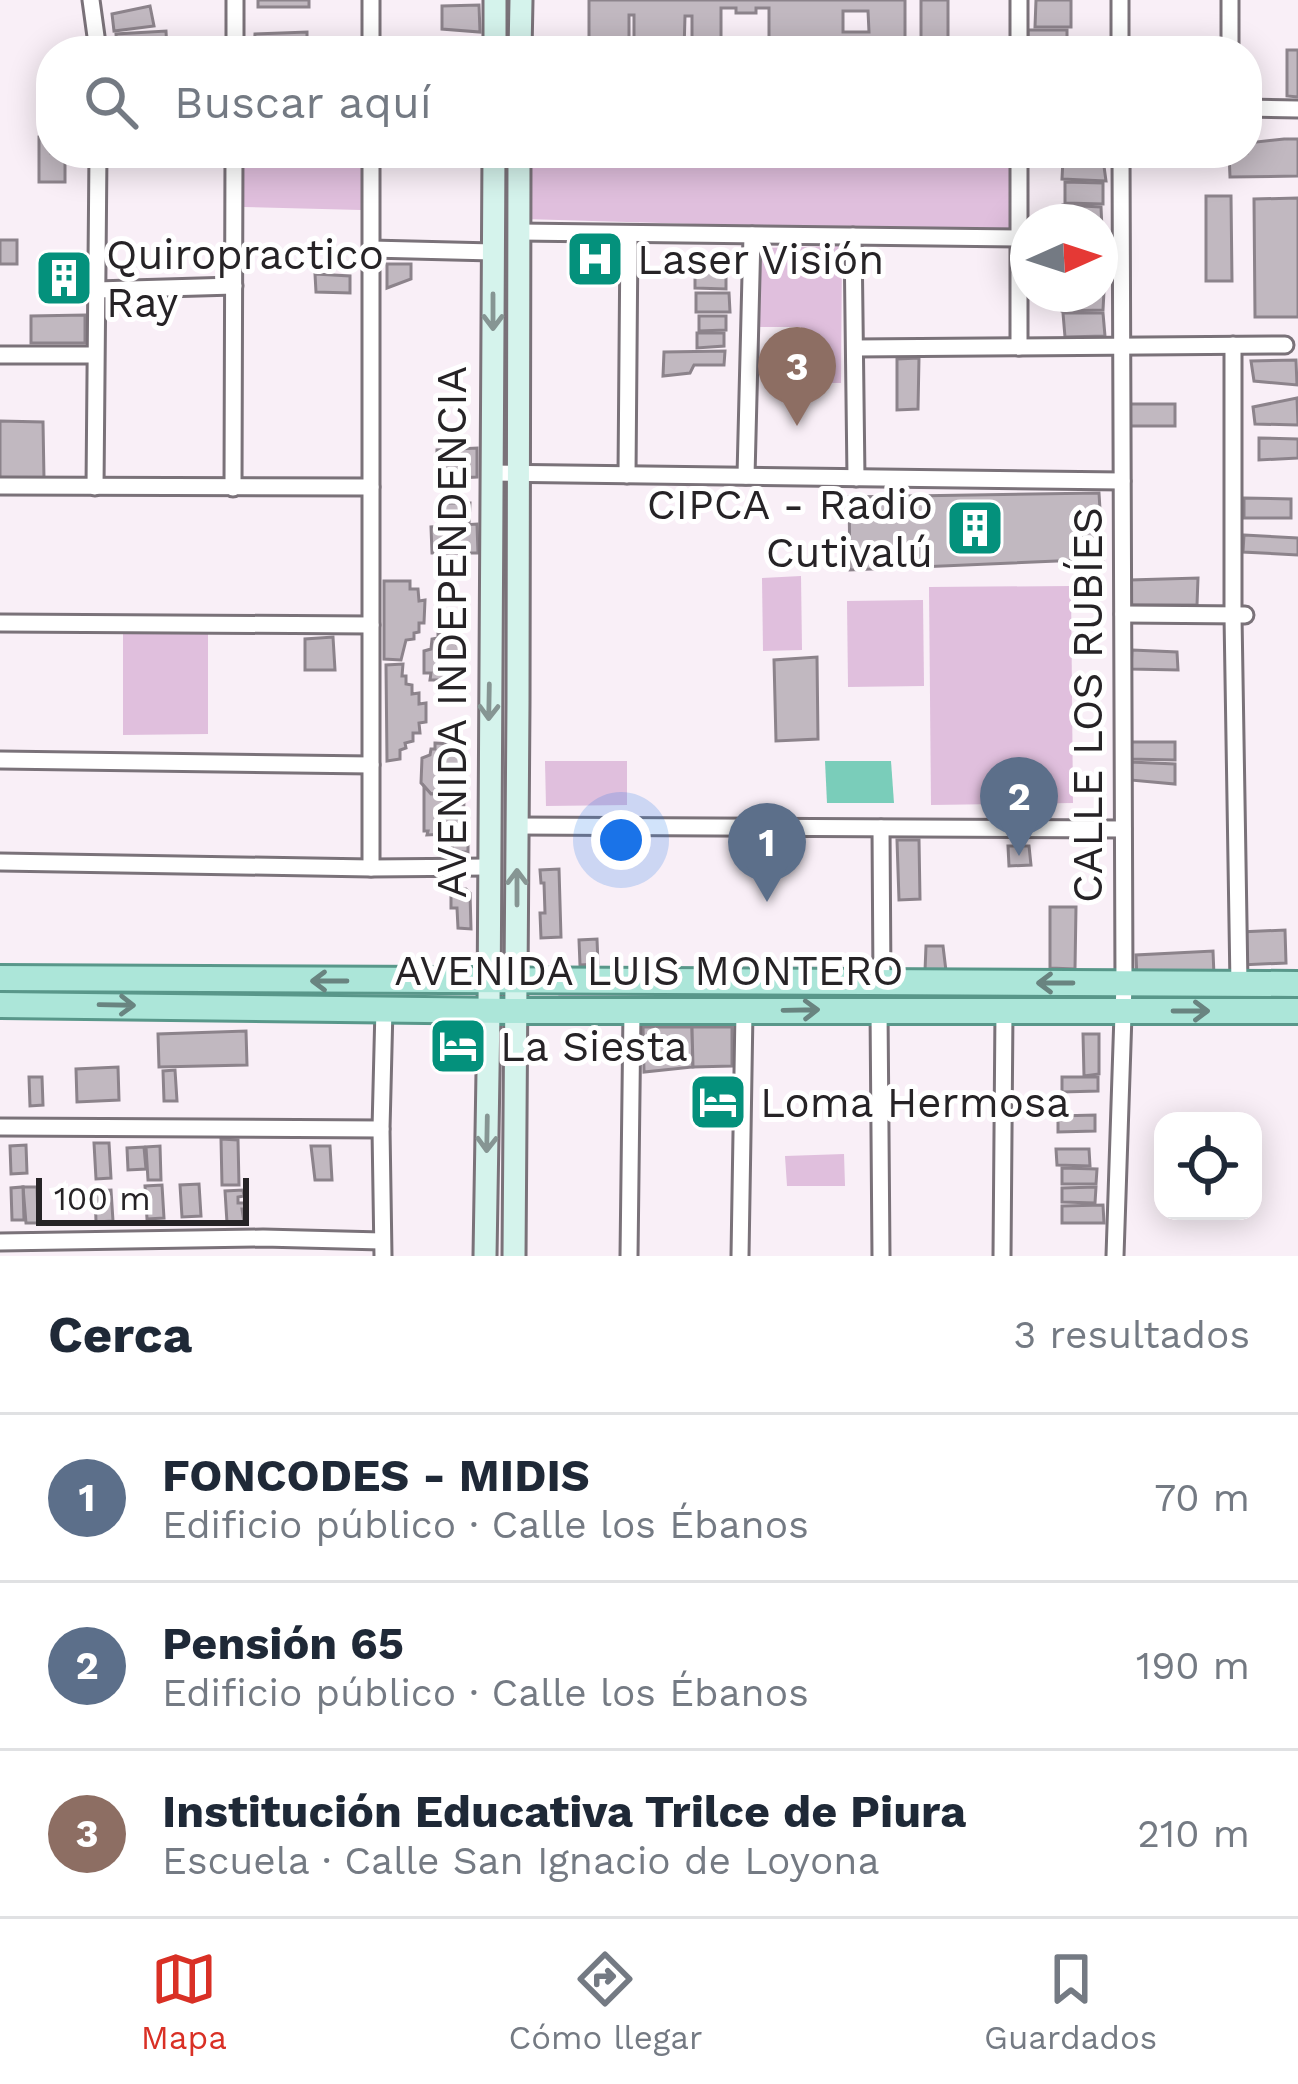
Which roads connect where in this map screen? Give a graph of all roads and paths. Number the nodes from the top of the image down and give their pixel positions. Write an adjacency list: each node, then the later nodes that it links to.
1 (91, 0): 9 (street)
2 (235, 0): 10 (street)
3 (371, 0): 11 (street)
4 (495, 0): 12 (main road)
5 (521, 0): 13 (main road)
6 (1019, 0): 14 (street)
7 (1120, 0): 15 (street)
8 (1230, 0): 16 (street)
9 (96, 36)
10 (235, 36)
11 (371, 36)
12 (495, 36)
13 (520, 36)
14 (1019, 36)
15 (1120, 36)
16 (1230, 36)
17 (1262, 108): 18 (street)
18 (1298, 109)
19 (98, 168): 35 (street)
20 (234, 168): 34 (street)
21 (371, 168): 32 (street)
22 (494, 168): 33 (main road, AVENIDA INDEPENDENCIA)
23 (519, 168): 27 (main road, AVENIDA INDEPENDENCIA)
24 (1019, 168): 26 (street)
25 (1121, 168): 39 (street, CALLE LOS RUBÍES)
26 (1020, 204)
27 (519, 232): 28 (street); 45 (main road, AVENIDA INDEPENDENCIA)
28 (629, 234): 29 (street); 46 (street)
29 (752, 235): 30 (street); 47 (street)
30 (854, 236): 31 (street); 41 (street)
31 (1010, 238)
32 (371, 249): 33 (street); 52 (street)
33 (493, 252): 44 (main road, AVENIDA INDEPENDENCIA, one-way to 44)
34 (234, 286): 35 (street); 53 (street)
35 (96, 290): 42 (street)
36 (1019, 312): 40 (street)
37 (1233, 345): 38 (street); 39 (street); 55 (street)
38 (1285, 345)
39 (1121, 346): 40 (street); 49 (street, CALLE LOS RUBÍES)
40 (1019, 347): 41 (street)
41 (855, 348): 48 (street)
42 (95, 355): 43 (street); 51 (street)
43 (0, 356)
44 (491, 473): 45 (street); 64 (main road, AVENIDA INDEPENDENCIA, one-way to 64)
45 (516, 473): 46 (street); 60 (main road, AVENIDA INDEPENDENCIA)
46 (627, 475): 47 (street)
47 (746, 476): 48 (street)
48 (856, 478): 49 (street)
49 (1122, 481): 54 (street, CALLE LOS RUBÍES)
50 (0, 486): 51 (street)
51 (95, 487): 53 (street)
52 (371, 487): 53 (street); 57 (street)
53 (233, 488)
54 (1123, 614): 55 (street); 62 (street, CALLE LOS RUBÍES)
55 (1239, 615): 71 (street)
56 (0, 623): 57 (street)
57 (371, 625): 59 (street)
58 (0, 760): 59 (street)
59 (370, 765): 65 (street)
60 (517, 826): 61 (street); 68 (main road, AVENIDA INDEPENDENCIA, one-way to 60)
61 (881, 828): 62 (street); 69 (street)
62 (1124, 829): 70 (street, CALLE LOS RUBÍES)
63 (0, 862): 65 (street)
64 (488, 867): 65 (street); 67 (main road, AVENIDA INDEPENDENCIA)
65 (370, 868)
66 (0, 978): 67 (main road, AVENIDA LUIS MONTERO, one-way to 66)
67 (489, 982): 68 (main road, AVENIDA LUIS MONTERO); 78 (main road, AVENIDA INDEPENDENCIA)
68 (517, 982): 69 (main road, AVENIDA LUIS MONTERO); 79 (main road, AVENIDA INDEPENDENCIA)
69 (882, 982): 70 (main road, AVENIDA LUIS MONTERO, one-way to 69)
70 (1124, 984): 71 (main road, AVENIDA LUIS MONTERO); 77 (street, CALLE LOS RUBÍES)
71 (1239, 984): 72 (main road, AVENIDA LUIS MONTERO)
72 (1298, 984)
73 (0, 1005): 74 (main road, AVENIDA LUIS MONTERO, one-way to 74)
74 (385, 1008): 78 (main road, AVENIDA LUIS MONTERO); 84 (street)
75 (879, 1010): 76 (main road, AVENIDA LUIS MONTERO); 81 (main road, AVENIDA LUIS MONTERO, one-way to 75); 94 (street)
76 (1004, 1010): 77 (main road, AVENIDA LUIS MONTERO); 95 (street)
77 (1123, 1010): 82 (main road, AVENIDA LUIS MONTERO, one-way to 82); 96 (street, CALLE LOS RUBÍES)
78 (489, 1011): 79 (main road, AVENIDA LUIS MONTERO); 90 (main road, AVENIDA INDEPENDENCIA, one-way to 90)
79 (517, 1011): 80 (main road, AVENIDA LUIS MONTERO); 91 (main road, AVENIDA INDEPENDENCIA)
80 (632, 1011): 81 (main road, AVENIDA LUIS MONTERO); 92 (street)
81 (744, 1011): 93 (street)
82 (1298, 1011)
83 (0, 1127): 84 (street)
84 (381, 1129): 87 (street)
85 (263, 1238): 87 (street); 88 (street); 89 (street)
86 (0, 1242): 88 (street)
87 (383, 1248)
88 (154, 1249)
89 (263, 1256)
90 (484, 1256)
91 (514, 1256)
92 (628, 1256)
93 (740, 1256)
94 (881, 1256)
95 (1002, 1256)
96 (1115, 1256)

